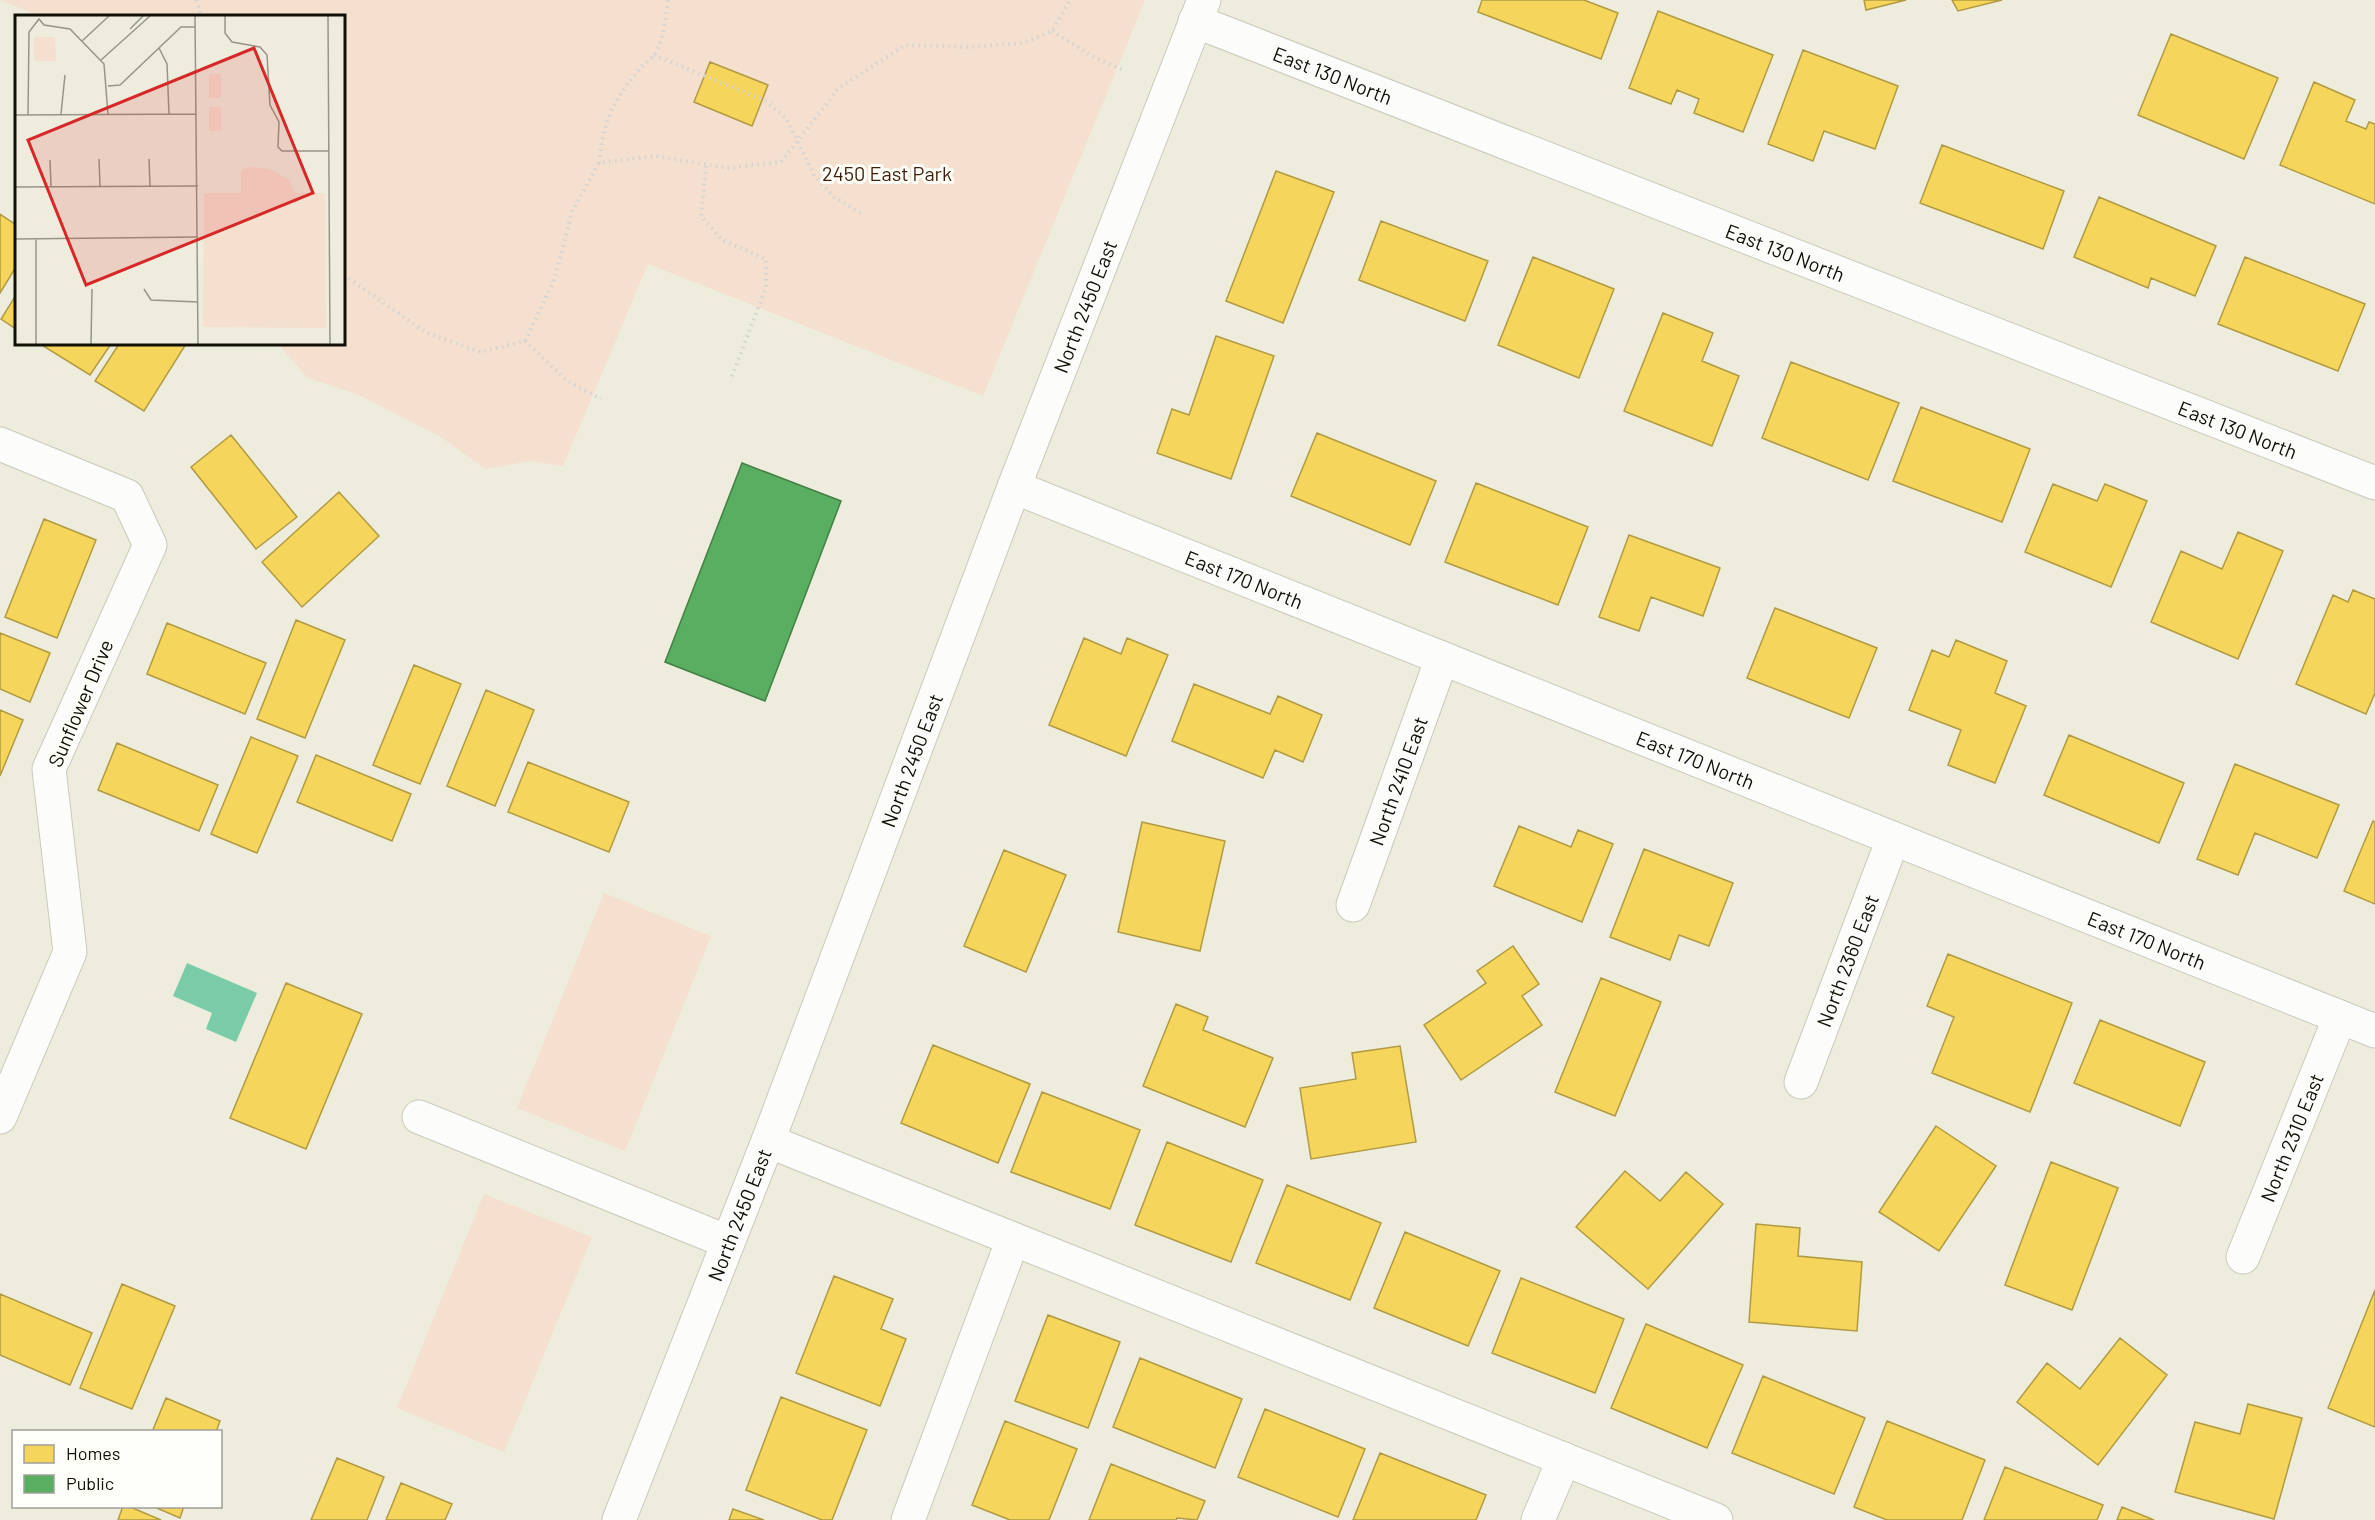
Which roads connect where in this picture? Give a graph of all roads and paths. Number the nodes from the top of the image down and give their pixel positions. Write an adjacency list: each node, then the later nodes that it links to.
1 (196, 0): 5 (path)
2 (668, 0): 7 (path)
3 (1070, 0): 6 (path)
4 (1200, 11): 18 (street, East 130 North); 19 (street, North 2450 East)
5 (202, 15)
6 (1052, 31): 8 (path); 9 (path)
7 (654, 55): 9 (path); 10 (path)
8 (1125, 71)
9 (799, 140): 11 (path); 12 (path)
10 (599, 163): 11 (path); 14 (path)
11 (706, 166): 15 (path)
12 (862, 214)
13 (345, 276): 14 (path)
14 (525, 340): 16 (path)
15 (731, 379)
16 (601, 399)
17 (0, 444): 26 (street, Sunflower Drive)
18 (2375, 483)
19 (1014, 487): 20 (street, East 170 North); 28 (street, North 2450 East)
20 (1442, 658): 21 (street, East 170 North); 22 (street, North 2410 East)
21 (1893, 839): 23 (street, East 170 North); 25 (street, North 2360 East)
22 (1353, 904)
23 (2340, 1017): 24 (street, East 170 North); 31 (street, North 2310 East)
24 (2375, 1031)
25 (1802, 1082)
26 (0, 1117)
27 (419, 1117): 30 (street)
28 (768, 1141): 29 (street); 30 (street, North 2450 East)
29 (1013, 1239): 32 (street); 34 (street)
30 (728, 1242): 33 (street, North 2450 East)
31 (2244, 1257)
32 (1563, 1459): 35 (street); 36 (street)
33 (619, 1520)
34 (908, 1520)
35 (1538, 1520)
36 (1716, 1520)

